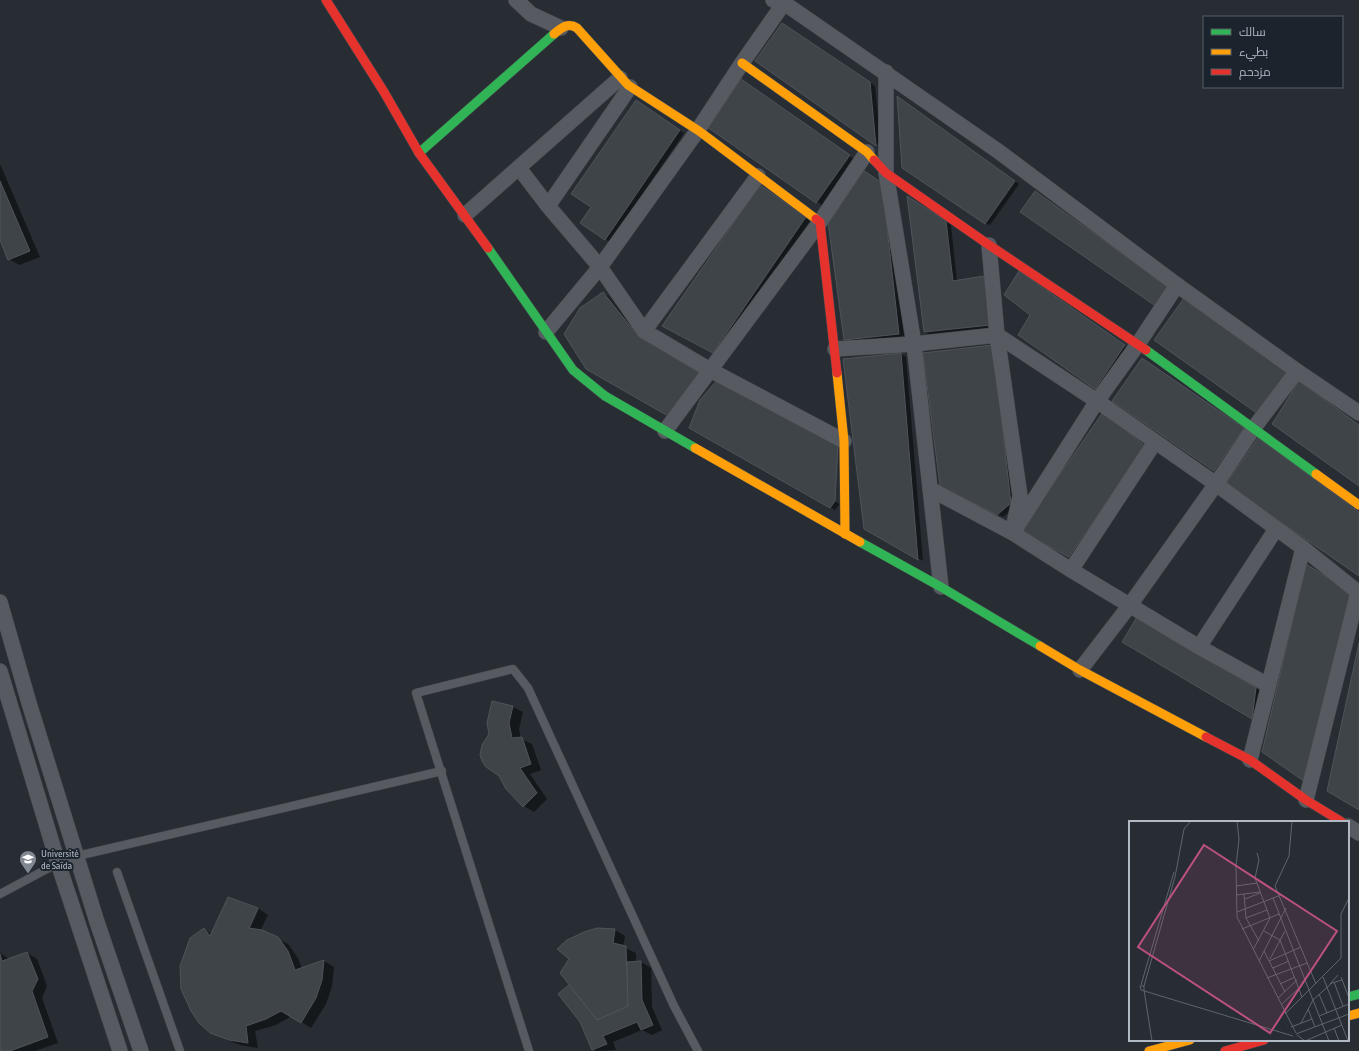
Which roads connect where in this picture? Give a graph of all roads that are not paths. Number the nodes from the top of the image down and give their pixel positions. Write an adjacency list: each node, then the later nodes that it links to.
1 (326, 0): 10 (street)
2 (516, 0): 4 (street)
3 (779, 2): 5 (street); 6 (street)
4 (561, 28): 7 (street); 10 (street)
5 (742, 63): 8 (street); 9 (street)
6 (886, 72): 12 (street); 19 (street)
7 (625, 83): 8 (street); 11 (street); 14 (street)
8 (698, 130): 13 (street); 18 (street)
9 (867, 152): 12 (street); 16 (street)
10 (419, 153): 15 (street)
11 (519, 168): 14 (street); 15 (street)
12 (886, 173): 17 (street); 23 (street)
13 (758, 176): 16 (street); 20 (street)
14 (548, 206): 18 (street)
15 (465, 215): 21 (street)
16 (820, 222): 25 (street); 26 (street)
17 (988, 245): 22 (street); 24 (street)
18 (600, 267): 20 (street); 21 (street)
19 (1177, 285): 24 (street); 27 (street)
20 (644, 331): 26 (street)
21 (546, 332): 31 (street)
22 (996, 335): 23 (street); 28 (street); 38 (street)
23 (914, 344): 25 (street); 35 (street)
24 (1138, 344): 28 (street); 30 (street)
25 (835, 349): 32 (street)
26 (710, 370): 31 (street); 32 (street)
27 (1297, 371): 29 (street); 30 (street)
28 (1097, 401): 33 (street); 38 (street)
29 (1359, 413)
30 (1253, 429): 34 (street); 36 (street)
31 (665, 431): 39 (street)
32 (844, 441): 39 (street)
33 (1155, 442): 34 (street); 41 (street)
34 (1216, 484): 37 (street); 45 (street)
35 (930, 488): 38 (street); 42 (street)
36 (1359, 505)
37 (1276, 529): 40 (street); 46 (street)
38 (1013, 533): 41 (street)
39 (845, 534): 42 (street)
40 (1303, 548): 43 (street); 49 (street)
41 (1070, 570): 45 (street)
42 (941, 587): 48 (street)
43 (1358, 592): 52 (street)
44 (0, 602): 56 (street)
45 (1130, 605): 46 (street); 48 (street)
46 (1199, 647): 49 (street)
47 (0, 670): 57 (street)
48 (1080, 670): 50 (street)
49 (1268, 685): 50 (street)
50 (1250, 760): 52 (street)
51 (442, 771): 56 (lane); 69 (lane); 70 (lane)
52 (1306, 800): 53 (street)
53 (1340, 821)
54 (1349, 827): 55 (street)
55 (1359, 833)
56 (77, 856): 57 (lane); 67 (street)
57 (58, 863): 59 (lane); 66 (street)
58 (117, 872): 68 (lane)
59 (0, 894)
60 (1359, 994): 61 (street)
61 (1349, 997)
62 (1359, 1013): 63 (street)
63 (1349, 1016)
64 (1186, 1041): 71 (street)
65 (1260, 1041): 72 (street)
66 (120, 1051)
67 (141, 1051)
68 (180, 1051)
69 (529, 1051)
70 (698, 1051)
71 (1149, 1051)
72 (1225, 1051)

